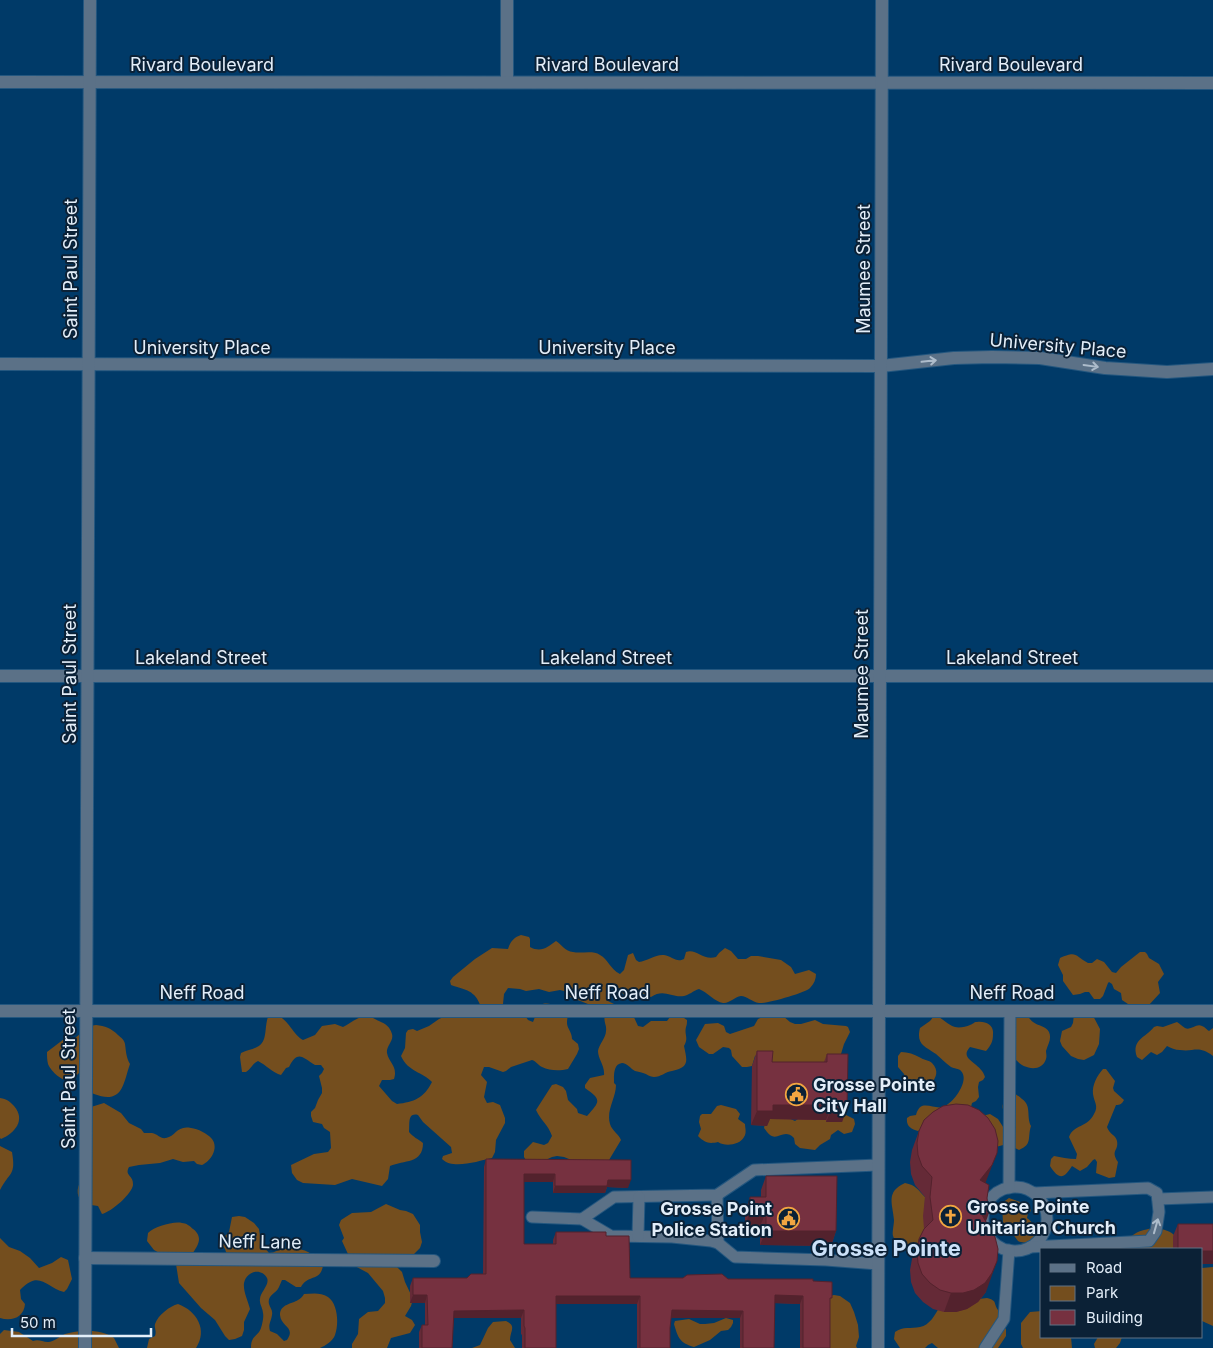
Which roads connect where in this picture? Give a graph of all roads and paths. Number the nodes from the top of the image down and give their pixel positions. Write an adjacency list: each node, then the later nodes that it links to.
1 (90, 0): 5 (street, Saint Paul Street)
2 (507, 0): 6 (street)
3 (882, 0): 7 (street, Maumee Street)
4 (0, 82): 5 (street, Rivard Boulevard)
5 (90, 82): 6 (street, Rivard Boulevard); 10 (street, Saint Paul Street)
6 (507, 82): 7 (street, Rivard Boulevard)
7 (882, 83): 8 (street, Rivard Boulevard); 11 (street, Maumee Street)
8 (1213, 83)
9 (0, 364): 10 (street, University Place)
10 (89, 365): 11 (street, University Place); 14 (street, Saint Paul Street)
11 (881, 366): 12 (street, University Place, one-way to 12); 15 (street, Maumee Street)
12 (1213, 369)
13 (0, 676): 14 (street, Lakeland Street)
14 (88, 676): 15 (street, Lakeland Street); 18 (street, Saint Paul Street)
15 (879, 676): 16 (street, Lakeland Street); 19 (street, Maumee Street)
16 (1213, 676)
17 (0, 1010): 18 (street, Neff Road)
18 (86, 1010): 19 (street, Neff Road); 35 (street, Saint Paul Street)
19 (879, 1011): 20 (street, Neff Road); 22 (street, Maumee Street)
20 (1010, 1011): 21 (street, Neff Road); 23 (lane)
21 (1213, 1011)
22 (878, 1165): 25 (lane); 37 (street, Maumee Street)
23 (1009, 1188): 24 (lane); 34 (lane)
24 (1034, 1193): 28 (lane); 33 (lane)
25 (717, 1195): 26 (lane); 32 (lane)
26 (639, 1197): 30 (lane); 31 (lane)
27 (1213, 1197): 28 (lane)
28 (1158, 1199): 33 (lane, one-way to 28)
29 (532, 1217): 30 (lane)
30 (582, 1219): 31 (lane)
31 (638, 1236): 32 (lane)
32 (718, 1243): 37 (lane)
33 (1030, 1247): 34 (lane)
34 (1009, 1250): 40 (lane)
35 (85, 1258): 36 (street, Neff Lane); 38 (street, Saint Paul Street)
36 (434, 1261)
37 (878, 1264): 39 (street, Maumee Street)
38 (85, 1348)
39 (878, 1348)
40 (985, 1348)

